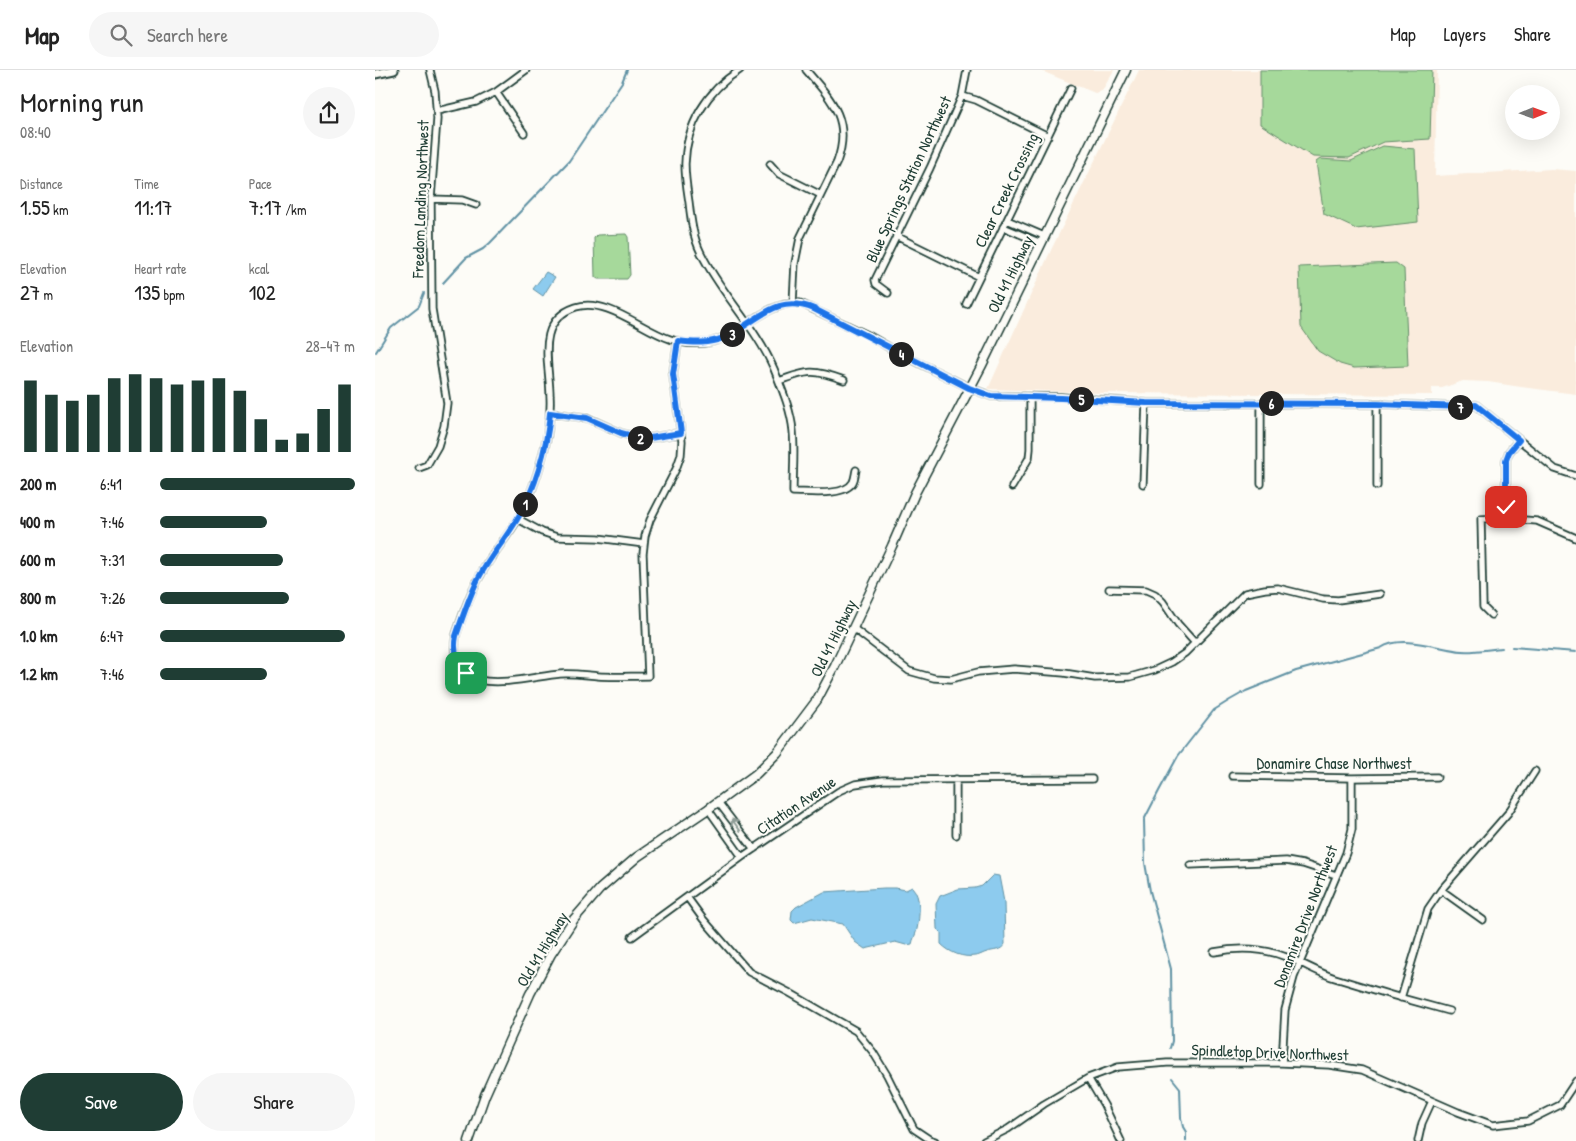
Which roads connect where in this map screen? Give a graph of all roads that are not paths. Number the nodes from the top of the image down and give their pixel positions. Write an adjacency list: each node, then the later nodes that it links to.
1 (394, 70): 8 (street)
2 (430, 70): 12 (street, Freedom Landing Northwest)
3 (526, 70): 10 (street)
4 (740, 70): 27 (street)
5 (807, 70): 16 (street)
6 (967, 70): 11 (street, Blue Springs Station Northwest)
7 (1126, 70): 22 (main road, Old 41 Highway)
8 (375, 74)
9 (1071, 88): 14 (street, Clear Creek Crossing)
10 (496, 92): 12 (street); 13 (street)
11 (962, 96): 14 (street); 21 (street, Blue Springs Station Northwest)
12 (437, 111): 17 (street, Freedom Landing Northwest)
13 (524, 134)
14 (1047, 136): 19 (street, Clear Creek Crossing)
15 (770, 164): 16 (street)
16 (821, 195): 25 (street)
17 (431, 198): 18 (street); 39 (street, Freedom Landing Northwest)
18 (476, 205)
19 (1007, 220): 20 (street, Clear Creek Crossing); 22 (street)
20 (1003, 227): 22 (street); 23 (street, Clear Creek Crossing)
21 (896, 236): 23 (street); 24 (street, Blue Springs Station Northwest)
22 (1042, 240): 31 (main road, Old 41 Highway)
23 (979, 277): 26 (street, Clear Creek Crossing)
24 (888, 293)
25 (793, 303): 27 (street); 31 (street)
26 (966, 304)
27 (747, 324): 28 (street); 29 (street)
28 (678, 341): 36 (street); 37 (street)
29 (779, 380): 30 (street); 40 (street)
30 (843, 380)
31 (969, 388): 32 (street); 53 (main road, Old 41 Highway)
32 (1030, 397): 33 (street); 45 (street)
33 (1146, 403): 34 (street); 42 (street)
34 (1261, 403): 35 (street); 43 (street)
35 (1377, 404): 38 (street); 44 (street)
36 (550, 413): 37 (street); 47 (street)
37 (681, 433): 49 (street)
38 (1519, 440): 41 (street); 46 (street)
39 (419, 468)
40 (856, 470)
41 (1576, 476)
42 (1143, 484)
43 (1261, 484)
44 (1377, 486)
45 (1012, 487)
46 (1506, 507)
47 (518, 519): 49 (street); 49 (street)
48 (1576, 538): 52 (street)
49 (644, 544)
50 (1109, 589): 54 (street)
51 (1380, 594): 54 (street)
52 (1491, 615)
53 (853, 628): 54 (street); 61 (main road, Old 41 Highway)
54 (1195, 643)
55 (1535, 772): 68 (street)
56 (1232, 776): 58 (street, Donamire Chase Northwest)
57 (1437, 777): 58 (street, Donamire Chase Northwest)
58 (1352, 778): 67 (street, Donamire Drive Northwest)
59 (956, 779): 60 (street, Citation Avenue); 63 (street); 64 (street, Citation Avenue)
60 (1092, 779)
61 (718, 802): 62 (main road, Old 41 Highway); 64 (street, one-way to 61)
62 (708, 809): 65 (street); 80 (main road, Old 41 Highway)
63 (956, 835)
64 (754, 849): 65 (street, Citation Avenue)
65 (742, 857): 69 (street, Citation Avenue)
66 (1190, 865): 67 (street)
67 (1336, 875): 73 (street, Donamire Drive Northwest)
68 (1441, 890): 70 (street); 74 (street)
69 (687, 897): 71 (street, Citation Avenue); 81 (street)
70 (1483, 920)
71 (632, 937)
72 (1214, 952): 73 (street)
73 (1301, 964): 74 (street); 76 (street, Donamire Drive Northwest)
74 (1401, 998): 75 (street)
75 (1449, 1011)
76 (1282, 1064): 77 (street, Spindletop Drive Northwest); 79 (street, Spindletop Drive Northwest)
77 (1088, 1078): 82 (street, Spindletop Drive Northwest); 83 (street)
78 (1576, 1081): 79 (street, Spindletop Drive Northwest)
79 (1431, 1101): 84 (street)
80 (469, 1141)
81 (935, 1141)
82 (984, 1141)
83 (1121, 1141)
84 (1419, 1141)

